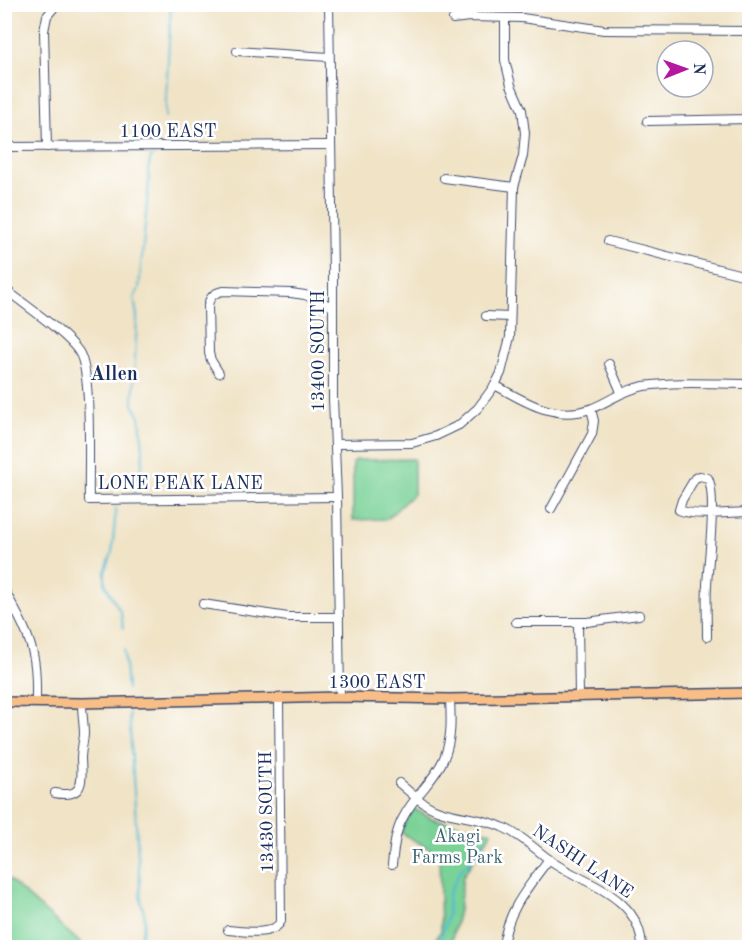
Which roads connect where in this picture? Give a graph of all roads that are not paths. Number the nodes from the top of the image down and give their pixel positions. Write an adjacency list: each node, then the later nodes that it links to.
1 (57, 4): 12 (street)
2 (329, 4): 7 (street, 13400 SOUTH)
3 (505, 18): 4 (street); 5 (street); 14 (street)
4 (453, 19)
5 (750, 32)
6 (237, 51): 7 (street)
7 (329, 57): 10 (street, 13400 SOUTH)
8 (750, 119): 9 (street)
9 (647, 120)
10 (331, 146): 12 (street, 1100 EAST); 18 (street, 13400 SOUTH)
11 (4, 147): 12 (street, 1100 EAST)
12 (47, 147)
13 (444, 178): 14 (street)
14 (514, 188): 20 (street)
15 (608, 241): 16 (street)
16 (750, 277)
17 (4, 288): 28 (street, LONE PEAK LANE)
18 (333, 307): 22 (street); 27 (street, 13400 SOUTH)
19 (486, 316): 20 (street)
20 (510, 317): 24 (street)
21 (609, 364): 25 (street)
22 (219, 372)
23 (750, 384): 25 (street)
24 (495, 385): 26 (street); 27 (street)
25 (621, 392): 26 (street)
26 (591, 409): 29 (street)
27 (335, 444): 28 (street, 13400 SOUTH)
28 (337, 497): 35 (street, 13400 SOUTH)
29 (550, 509)
30 (711, 512): 30 (street); 31 (street); 38 (street)
31 (750, 512)
32 (4, 589): 45 (street)
33 (203, 604): 35 (street)
34 (639, 615): 37 (street)
35 (339, 617): 41 (street, 13400 SOUTH)
36 (516, 622): 37 (street)
37 (578, 622): 40 (street)
38 (707, 637)
39 (750, 693): 40 (main road, 1300 EAST)
40 (579, 696): 43 (main road, 1300 EAST)
41 (340, 697): 42 (main road, 1300 EAST); 43 (main road, 1300 EAST)
42 (279, 699): 46 (main road, 1300 EAST); 52 (street, 13430 SOUTH)
43 (450, 699): 49 (street)
44 (4, 702): 45 (main road, 1300 EAST)
45 (36, 702): 46 (main road, 1300 EAST)
46 (82, 703): 48 (street)
47 (399, 783): 49 (street, NASHI LANE)
48 (55, 793)
49 (416, 798): 50 (street, NASHI LANE); 51 (street)
50 (549, 859): 53 (street); 54 (street, NASHI LANE)
51 (392, 865)
52 (228, 930)
53 (503, 948)
54 (642, 948)

